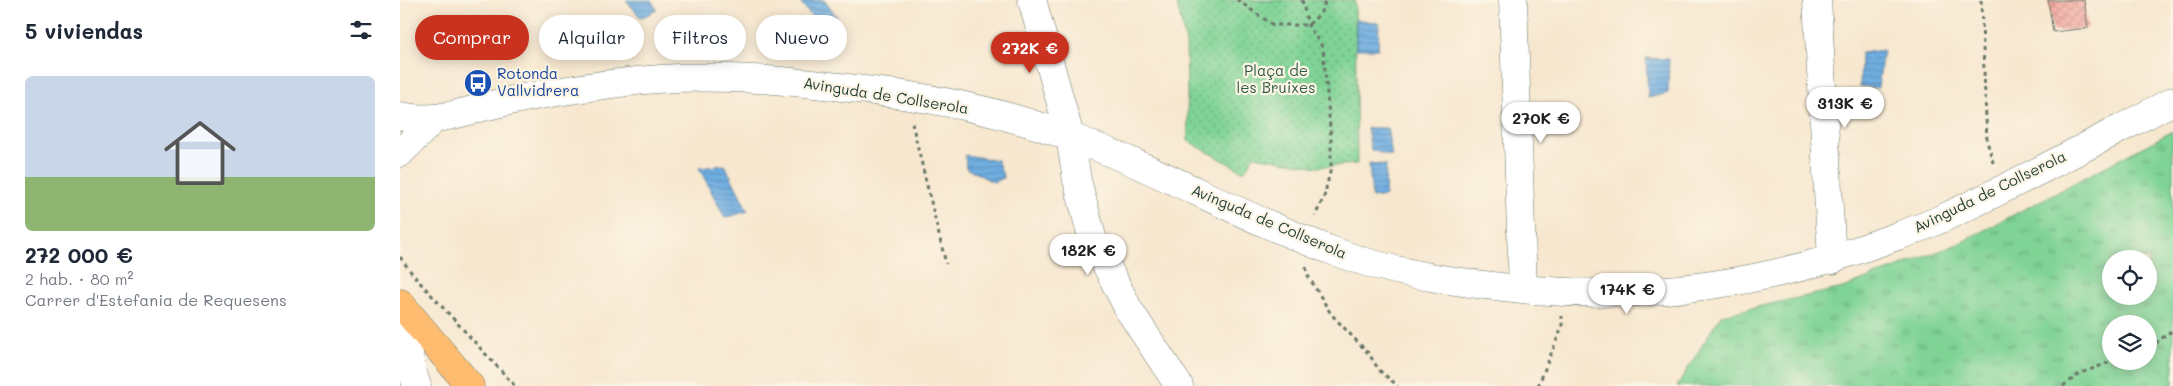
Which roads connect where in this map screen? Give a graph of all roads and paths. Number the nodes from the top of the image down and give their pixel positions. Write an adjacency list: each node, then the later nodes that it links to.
1 (1032, 0): 13 (street)
2 (1237, 0): 8 (path)
3 (1302, 0): 8 (path)
4 (1326, 0): 8 (path)
5 (1514, 0): 20 (street)
6 (1817, 0): 18 (street)
7 (1981, 0): 15 (path)
8 (1308, 25): 16 (path)
9 (906, 96): 12 (street, Avinguda de Collserola); 13 (street, Avinguda de Collserola); 19 (path)
10 (2173, 101): 15 (street, Avinguda de Collserola)
11 (400, 116): 12 (street)
12 (432, 120): 14 (street)
13 (1070, 136): 16 (street, Avinguda de Collserola); 29 (street)
14 (400, 153)
15 (2000, 190): 18 (street, Avinguda de Collserola)
16 (1304, 240): 20 (street, Avinguda de Collserola); 30 (path)
17 (400, 257): 28 (path)
18 (1832, 260): 21 (street, Avinguda de Collserola)
19 (946, 264)
20 (1523, 289): 21 (street, Avinguda de Collserola)
21 (1563, 292): 31 (path)
22 (406, 311): 26 (street); 27 (main road)
23 (2173, 330): 24 (path)
24 (2157, 342)
25 (2102, 365): 32 (path)
26 (417, 386)
27 (470, 386)
28 (515, 386)
29 (1179, 386)
30 (1398, 386)
31 (1538, 386)
32 (2063, 386)

